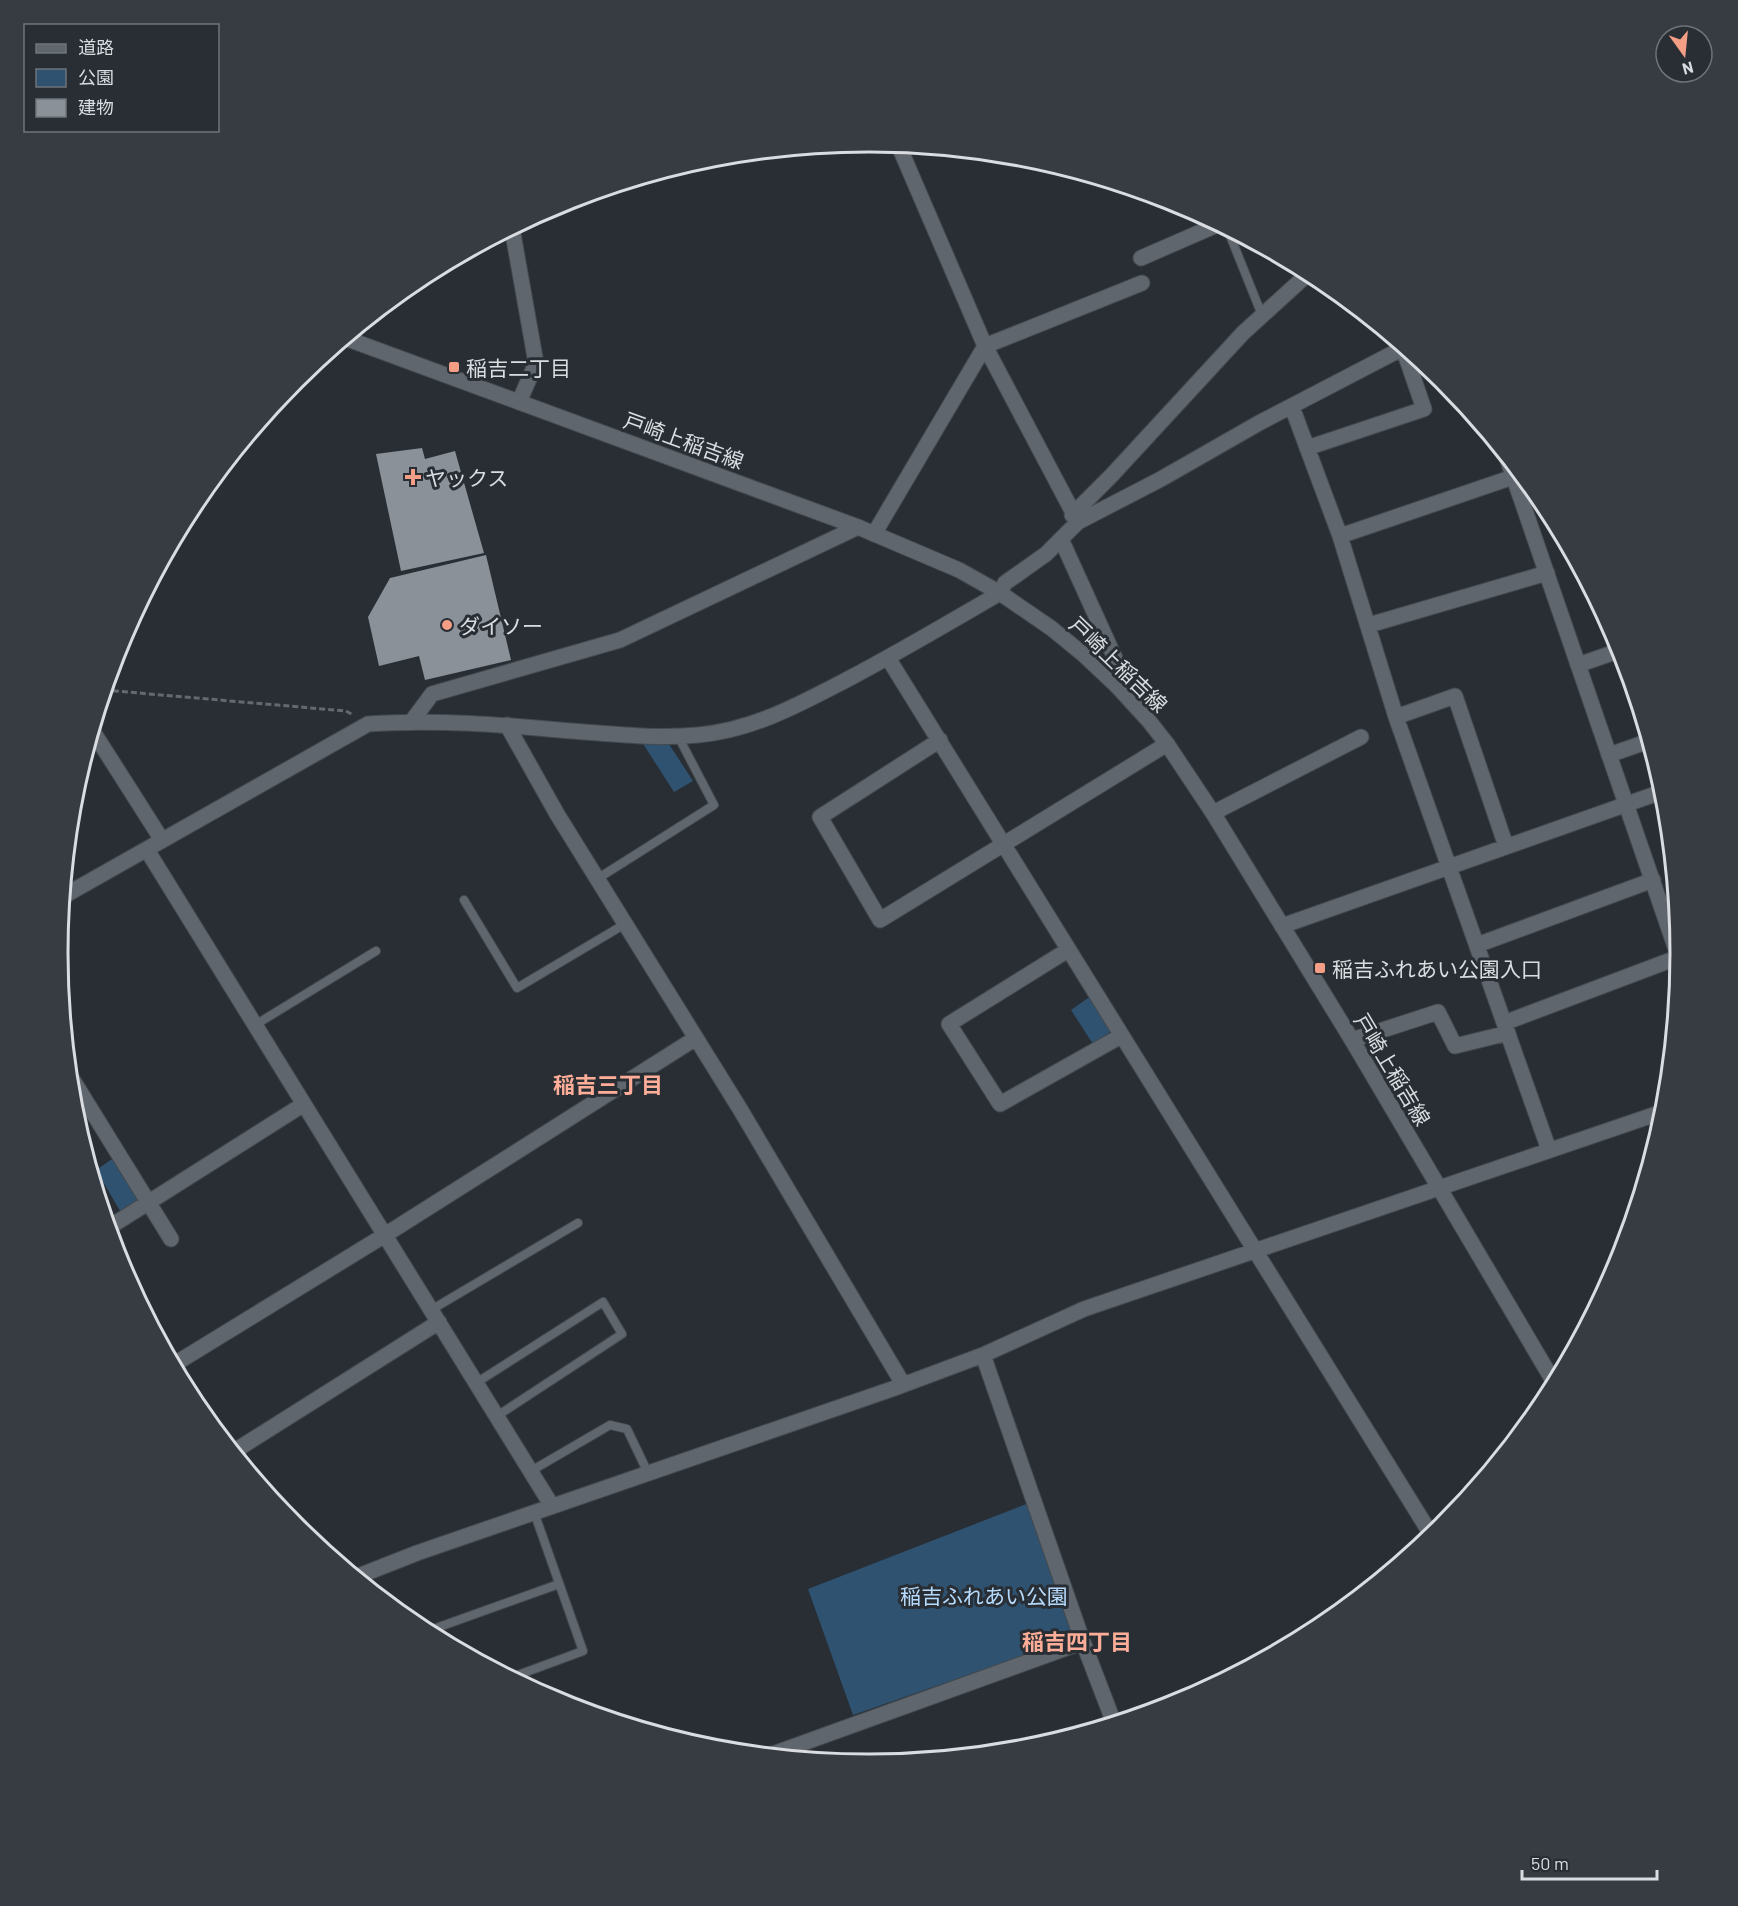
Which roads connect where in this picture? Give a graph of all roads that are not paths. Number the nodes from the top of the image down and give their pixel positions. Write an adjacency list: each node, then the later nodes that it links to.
1 (902, 153): 10 (street)
2 (1210, 228): 5 (street)
3 (513, 235): 13 (street)
4 (1231, 238): 8 (lane)
5 (1142, 258)
6 (1302, 279): 8 (street)
7 (1142, 283): 10 (street)
8 (1262, 315): 18 (street)
9 (352, 341): 13 (street, 戸崎上稲吉線)
10 (985, 346): 18 (street); 20 (street)
11 (1398, 351): 14 (street)
12 (1408, 360): 15 (street)
13 (519, 402): 19 (street, 戸崎上稲吉線)
14 (1292, 407): 15 (street); 18 (street)
15 (1307, 448): 21 (street)
16 (1514, 477): 21 (street)
17 (1515, 479): 23 (street)
18 (1075, 519): 22 (street)
19 (858, 527): 20 (street, 戸崎上稲吉線); 31 (street)
20 (874, 534): 24 (street, 戸崎上稲吉線)
21 (1340, 536): 25 (street)
22 (1061, 539): 24 (street); 29 (street)
23 (1546, 573): 25 (street); 28 (street)
24 (1000, 593): 27 (street); 29 (street, 戸崎上稲吉線)
25 (1369, 625): 30 (street)
26 (1612, 653): 28 (street)
27 (888, 658): 33 (street); 36 (street)
28 (1578, 665): 39 (street)
29 (1116, 685): 38 (street, 戸崎上稲吉線)
30 (1396, 717): 45 (street); 47 (street)
31 (412, 721): 32 (street); 43 (street)
32 (507, 725): 33 (street); 48 (street)
33 (678, 735): 48 (lane)
34 (1361, 737): 42 (street)
35 (97, 738): 43 (street)
36 (940, 740): 44 (street); 44 (street)
37 (1642, 743): 39 (street)
38 (1167, 744): 42 (street, 戸崎上稲吉線); 44 (street)
39 (1609, 755): 41 (street)
40 (1654, 794): 41 (street)
41 (1626, 804): 45 (street); 49 (street)
42 (1213, 813): 54 (street, 戸崎上稲吉線)
43 (162, 840): 46 (street)
44 (1004, 845): 56 (street)
45 (1506, 846): 47 (street)
46 (147, 850): 50 (street); 59 (street)
47 (1449, 866): 54 (street); 55 (street)
48 (597, 879): 53 (street)
49 (1653, 880): 52 (street); 55 (street)
50 (70, 893)
51 (464, 900): 53 (lane)
52 (1668, 902)
53 (625, 924): 62 (street)
54 (1282, 926): 63 (street, 戸崎上稲吉線)
55 (1476, 945): 60 (street)
56 (1068, 950): 61 (street); 61 (street)
57 (376, 951): 59 (lane)
58 (1670, 963): 60 (street)
59 (255, 1025): 65 (street)
60 (1506, 1028): 63 (street); 67 (street)
61 (1120, 1036): 74 (street)
62 (696, 1038): 72 (street); 80 (street)
63 (1352, 1040): 68 (street, 戸崎上稲吉線)
64 (80, 1092): 69 (street)
65 (304, 1104): 69 (street); 72 (street)
66 (1654, 1115): 67 (street)
67 (1549, 1150): 68 (street)
68 (1440, 1188): 74 (street); 78 (street, 戸崎上稲吉線)
69 (148, 1203): 71 (street); 73 (street)
70 (578, 1223): 75 (lane)
71 (115, 1224)
72 (385, 1235): 75 (street); 77 (street)
73 (171, 1239)
74 (1256, 1250): 76 (street); 87 (street)
75 (435, 1316): 79 (street); 82 (street)
76 (983, 1355): 80 (street); 91 (street)
77 (179, 1361)
78 (1550, 1375)
79 (476, 1383): 81 (street); 81 (lane)
80 (903, 1384): 84 (street)
81 (496, 1416): 83 (street)
82 (239, 1448)
83 (531, 1471): 84 (lane); 85 (street)
84 (648, 1473): 85 (street)
85 (552, 1506): 86 (street)
86 (534, 1512): 88 (street); 89 (lane)
87 (1427, 1528)
88 (363, 1574)
89 (559, 1584): 90 (lane); 92 (lane)
90 (437, 1628)
91 (1083, 1642): 93 (street); 94 (street)
92 (520, 1674)
93 (1112, 1717)
94 (784, 1750)

